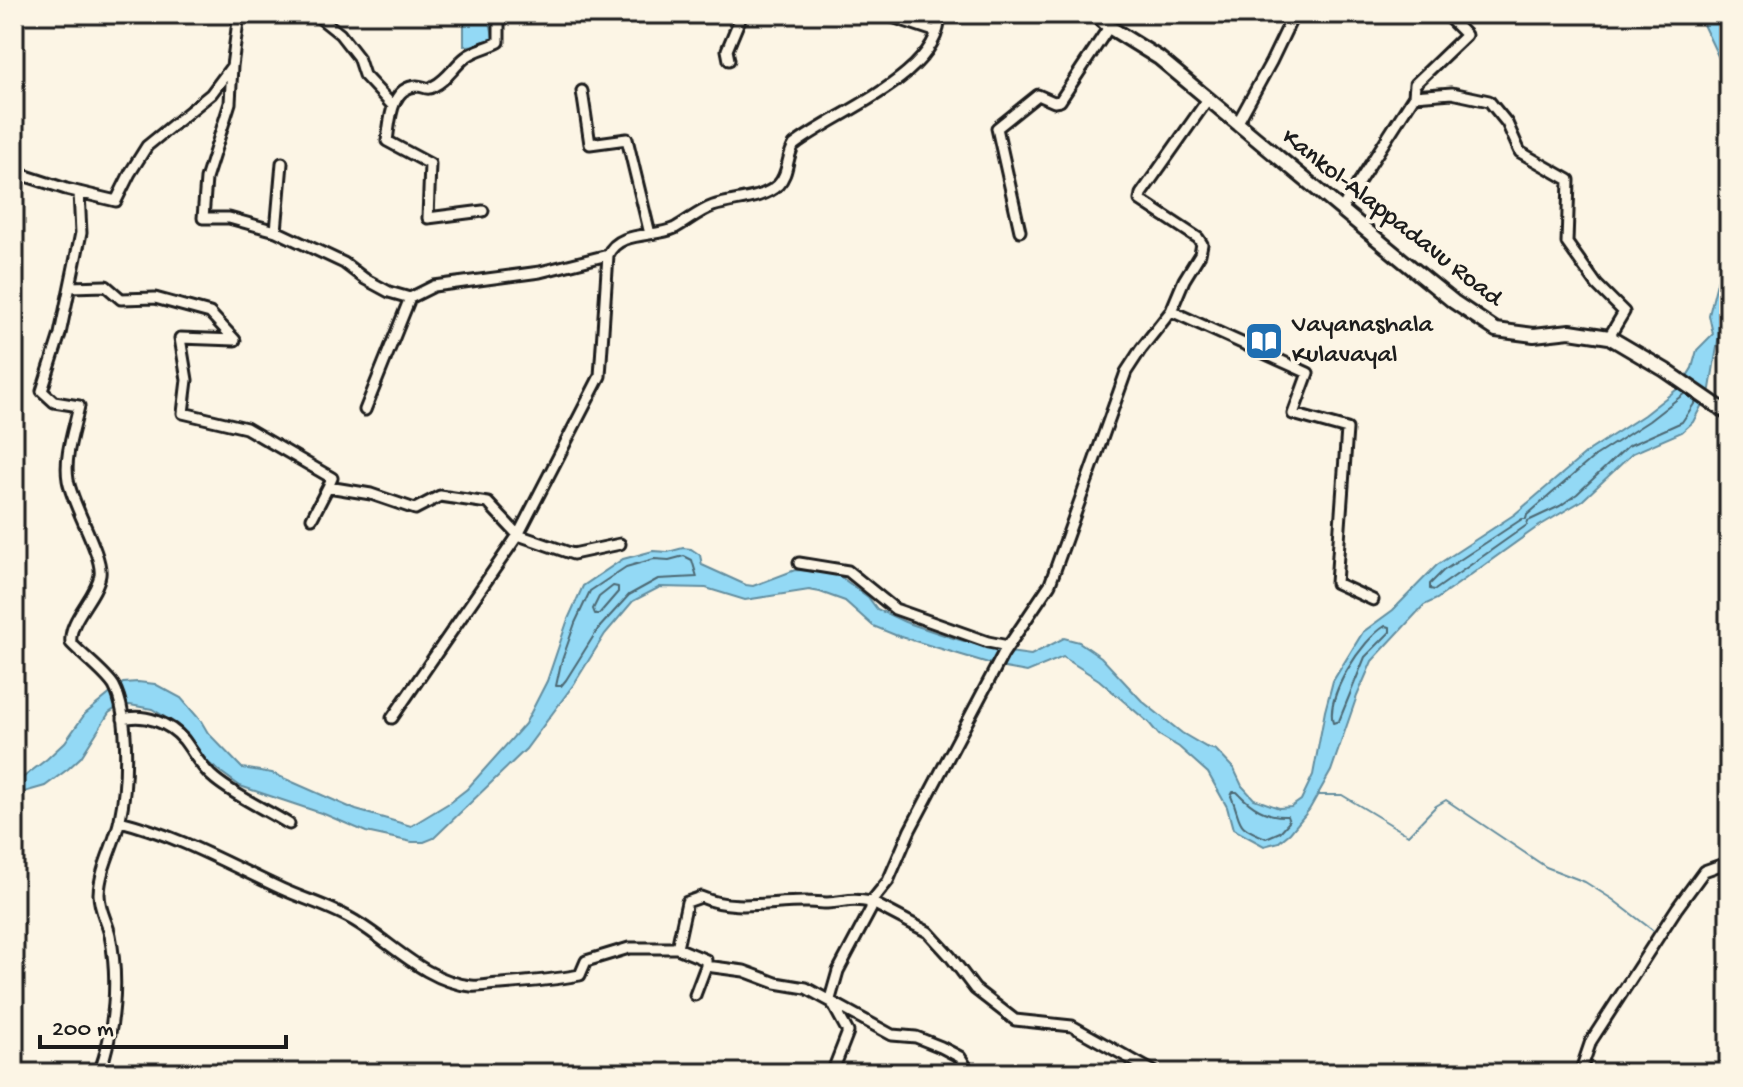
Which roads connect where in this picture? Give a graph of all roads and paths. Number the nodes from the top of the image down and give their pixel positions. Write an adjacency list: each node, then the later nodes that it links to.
1 (239, 14): 13 (street)
2 (315, 14): 17 (street)
3 (499, 14): 17 (street)
4 (742, 14): 12 (street)
5 (883, 14): 11 (street)
6 (940, 14): 11 (street)
7 (1096, 14): 10 (main road, Kankol-Alappadavu Road)
8 (1294, 14): 18 (street)
9 (1450, 14): 15 (street)
10 (1109, 27): 16 (main road, Kankol-Alappadavu Road); 25 (street)
11 (937, 32): 26 (street)
12 (729, 60)
13 (232, 66): 21 (street); 24 (street)
14 (582, 91): 26 (street)
15 (1414, 96): 22 (street); 31 (street)
16 (1208, 99): 18 (main road, Kankol-Alappadavu Road); 30 (street)
17 (392, 105): 23 (street)
18 (1237, 124): 22 (main road, Kankol-Alappadavu Road)
19 (282, 163): 24 (street)
20 (14, 172): 21 (street)
21 (79, 192): 28 (street)
22 (1341, 210): 31 (main road, Kankol-Alappadavu Road)
23 (483, 211)
24 (276, 231): 29 (street)
25 (1020, 231)
26 (650, 234): 27 (street)
27 (608, 255): 29 (street); 36 (street)
28 (70, 287): 34 (street); 41 (street)
29 (410, 298): 32 (street)
30 (1171, 311): 39 (street); 40 (street)
31 (1609, 337): 33 (main road, Kankol-Alappadavu Road)
32 (365, 410)
33 (1724, 410)
34 (328, 487): 35 (street); 36 (street)
35 (312, 518)
36 (518, 535): 37 (street); 42 (street)
37 (620, 544)
38 (799, 563): 40 (street)
39 (1373, 600)
40 (1008, 646): 46 (street)
41 (122, 716): 43 (street); 44 (street)
42 (392, 718)
43 (120, 821): 47 (street); 51 (street)
44 (289, 824)
45 (1729, 862): 55 (street)
46 (871, 902): 47 (street); 50 (street); 54 (street)
47 (677, 948): 48 (street)
48 (706, 966): 49 (street); 50 (street)
49 (695, 995)
50 (830, 999): 52 (street); 53 (street)
51 (99, 1073)
52 (832, 1073)
53 (970, 1073)
54 (1156, 1073)
55 (1580, 1073)

